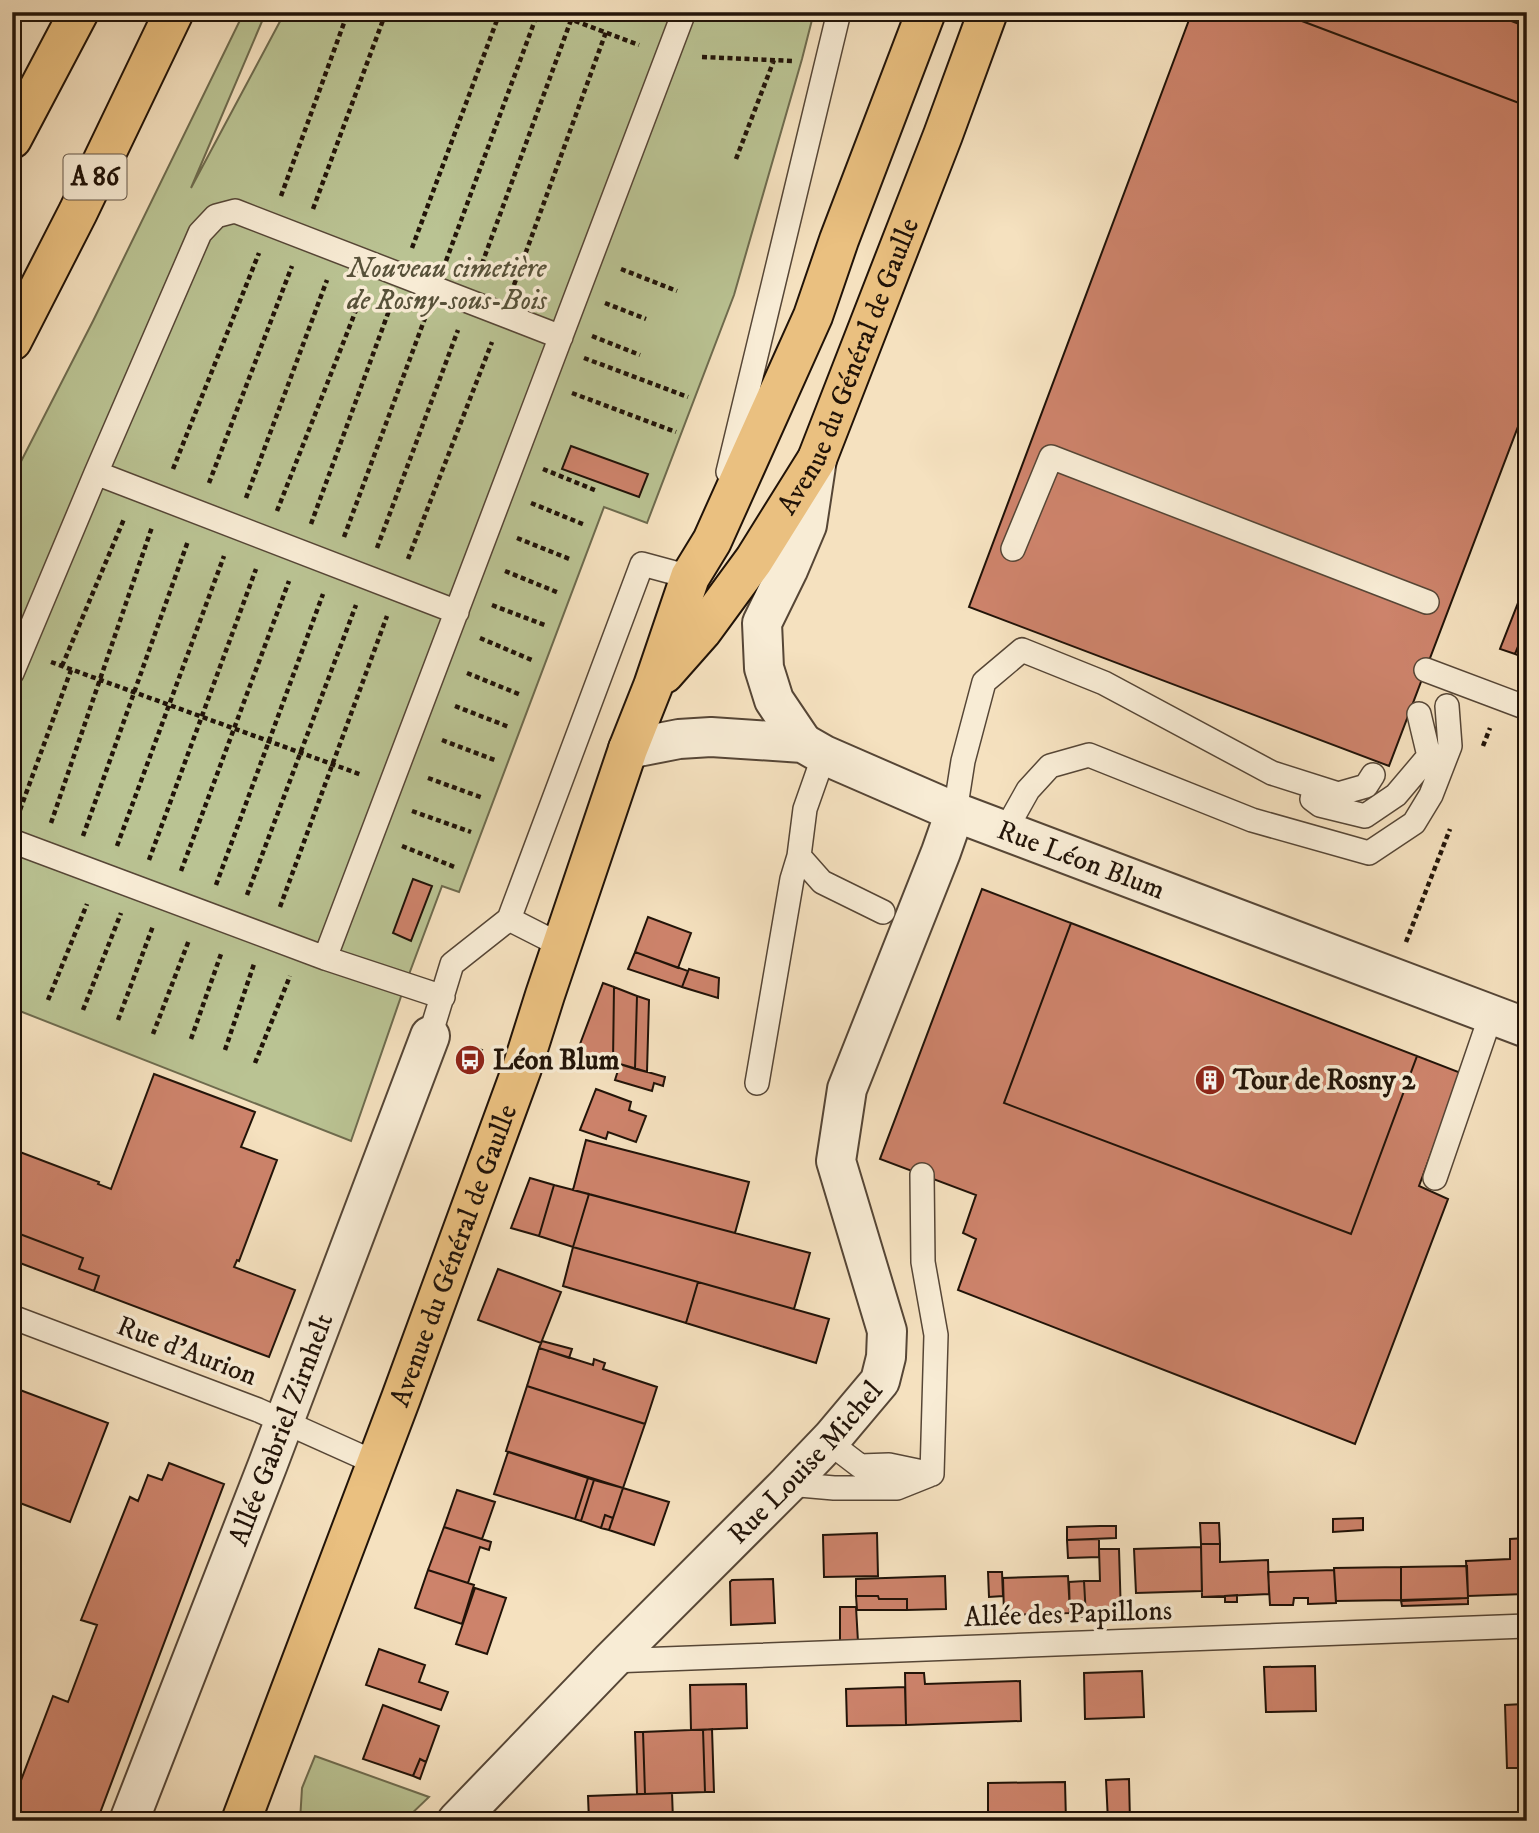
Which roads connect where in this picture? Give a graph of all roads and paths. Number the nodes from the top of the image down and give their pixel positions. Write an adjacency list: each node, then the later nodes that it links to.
1 (79, 12): 17 (main road)
2 (174, 12): 32 (main road, A 86)
3 (348, 12): 19 (path)
4 (386, 12): 20 (path)
5 (500, 12): 24 (path)
6 (538, 12): 25 (path)
7 (551, 12): 12 (path)
8 (684, 12): 14 (lane)
9 (839, 12): 49 (lane)
10 (926, 12): 49 (main road, Avenue du Général de Gaulle)
11 (988, 12): 38 (main road, Avenue du Général de Gaulle)
12 (571, 20): 13 (path); 28 (path)
13 (606, 33): 14 (path); 29 (path)
14 (668, 55): 15 (path); 22 (lane)
15 (774, 60): 16 (path); 18 (path)
16 (793, 61)
17 (12, 139)
18 (736, 159)
19 (270, 224): 20 (lane); 39 (lane); 43 (path)
20 (303, 238): 21 (lane); 44 (path)
21 (338, 251): 23 (lane); 47 (path)
22 (591, 257): 26 (path); 27 (lane)
23 (373, 264): 24 (lane); 48 (path)
24 (402, 275): 25 (lane); 51 (path)
25 (435, 289): 28 (lane); 54 (path)
26 (677, 290)
27 (578, 293): 30 (path); 31 (lane)
28 (469, 301): 29 (lane); 56 (path)
29 (503, 314): 31 (lane); 57 (path)
30 (646, 319)
31 (561, 337): 33 (path); 34 (lane); 35 (path)
32 (12, 341)
33 (640, 355)
34 (544, 383): 36 (path); 37 (lane)
35 (688, 397)
36 (676, 432)
37 (515, 458): 41 (lane); 42 (path)
38 (817, 459): 69 (main road, Avenue du Général de Gaulle); 85 (street)
39 (96, 474): 40 (lane); 64 (lane)
40 (136, 489): 43 (lane); 65 (path)
41 (502, 491): 45 (path); 46 (lane)
42 (597, 491)
43 (162, 499): 44 (lane); 68 (path)
44 (198, 513): 47 (lane); 70 (path)
45 (585, 525)
46 (489, 526): 52 (lane); 53 (path)
47 (235, 527): 48 (lane); 74 (path)
48 (267, 539): 51 (lane); 78 (path)
49 (712, 541): 55 (main road, Avenue du Général de Gaulle)
50 (1013, 549): 59 (lane)
51 (300, 552): 54 (lane); 80 (path)
52 (477, 560): 58 (path); 60 (lane)
53 (572, 560)
54 (334, 565): 56 (lane); 82 (path)
55 (690, 577): 69 (main road, Avenue du Général de Gaulle); 108 (lane)
56 (366, 578): 57 (lane); 86 (path)
57 (397, 589): 60 (lane); 88 (path)
58 (559, 593)
59 (1427, 602)
60 (457, 611): 61 (path); 62 (lane); 63 (path)
61 (547, 626)
62 (438, 661): 71 (lane); 72 (path)
63 (534, 661)
64 (17, 662): 65 (path)
65 (62, 666): 66 (path)
66 (71, 670): 68 (path); 95 (path)
67 (1426, 670): 73 (lane)
68 (100, 680): 70 (path); 99 (path)
69 (653, 686): 84 (main road, Avenue du Général de Gaulle)
70 (134, 692): 74 (path); 101 (path)
71 (426, 694): 79 (path); 81 (lane)
72 (522, 695)
73 (1502, 698): 76 (lane); 83 (path)
74 (169, 705): 78 (path); 103 (path)
75 (1447, 706): 96 (lane)
76 (1527, 708)
77 (1419, 714): 89 (lane)
78 (202, 717): 80 (path); 104 (path)
79 (509, 727)
80 (234, 729): 82 (path); 105 (path)
81 (412, 729): 87 (path); 91 (lane)
82 (269, 741): 86 (path); 106 (path)
83 (1482, 748)
84 (628, 749): 85 (street, Rue Léon Blum); 111 (main road, Avenue du Général de Gaulle)
85 (814, 749): 93 (street, Rue Léon Blum); 100 (lane)
86 (301, 752): 88 (path); 109 (path)
87 (497, 761)
88 (334, 764): 91 (path); 110 (path)
89 (1272, 773): 90 (lane); 93 (lane)
90 (1373, 775)
91 (391, 784): 92 (path); 97 (path); 98 (lane)
92 (483, 798)
93 (955, 812): 96 (street, Rue Léon Blum); 131 (street, Rue Louise Michel)
94 (1453, 822): 114 (path)
95 (15, 830): 99 (lane)
96 (1005, 831): 114 (street, Rue Léon Blum)
97 (471, 832)
98 (372, 834): 102 (path); 113 (lane)
99 (41, 852): 101 (lane)
100 (799, 856): 107 (lane); 126 (lane)
101 (73, 864): 103 (lane)
102 (457, 868)
103 (102, 875): 104 (lane); 116 (path)
104 (135, 888): 105 (lane); 117 (path)
105 (167, 899): 106 (lane); 119 (path)
106 (203, 912): 109 (lane); 121 (path)
107 (883, 912)
108 (509, 919): 111 (lane); 115 (lane)
109 (234, 924): 110 (lane); 123 (path)
110 (267, 936): 112 (lane); 124 (path)
111 (562, 946): 132 (main road, Avenue du Général de Gaulle)
112 (300, 949): 113 (lane); 125 (path)
113 (325, 958): 115 (lane)
114 (1393, 977): 118 (street, Rue Léon Blum)
115 (443, 997): 122 (lane)
116 (48, 1000)
117 (83, 1010)
118 (1491, 1015): 120 (street, Rue Léon Blum); 128 (lane)
119 (118, 1020)
120 (1527, 1028)
121 (153, 1034)
122 (430, 1036): 130 (street, Allée Gabriel Zirnhelt)
123 (191, 1039)
124 (225, 1050)
125 (256, 1063)
126 (757, 1083)
127 (922, 1175): 133 (lane)
128 (1435, 1178)
129 (12, 1317): 130 (lane, Rue d'Aurion)
130 (284, 1421): 132 (lane, Rue d'Aurion); 137 (street, Allée Gabriel Zirnhelt)
131 (832, 1438): 133 (lane); 134 (street, Rue Louise Michel)
132 (376, 1463): 138 (main road, Avenue du Général de Gaulle)
133 (932, 1474): 134 (lane)
134 (789, 1484): 136 (street, Rue Louise Michel)
135 (1527, 1626): 136 (lane, Allée des Papillons)
136 (611, 1661): 139 (street, Rue Louise Michel)
137 (129, 1821)
138 (240, 1821)
139 (457, 1821)

